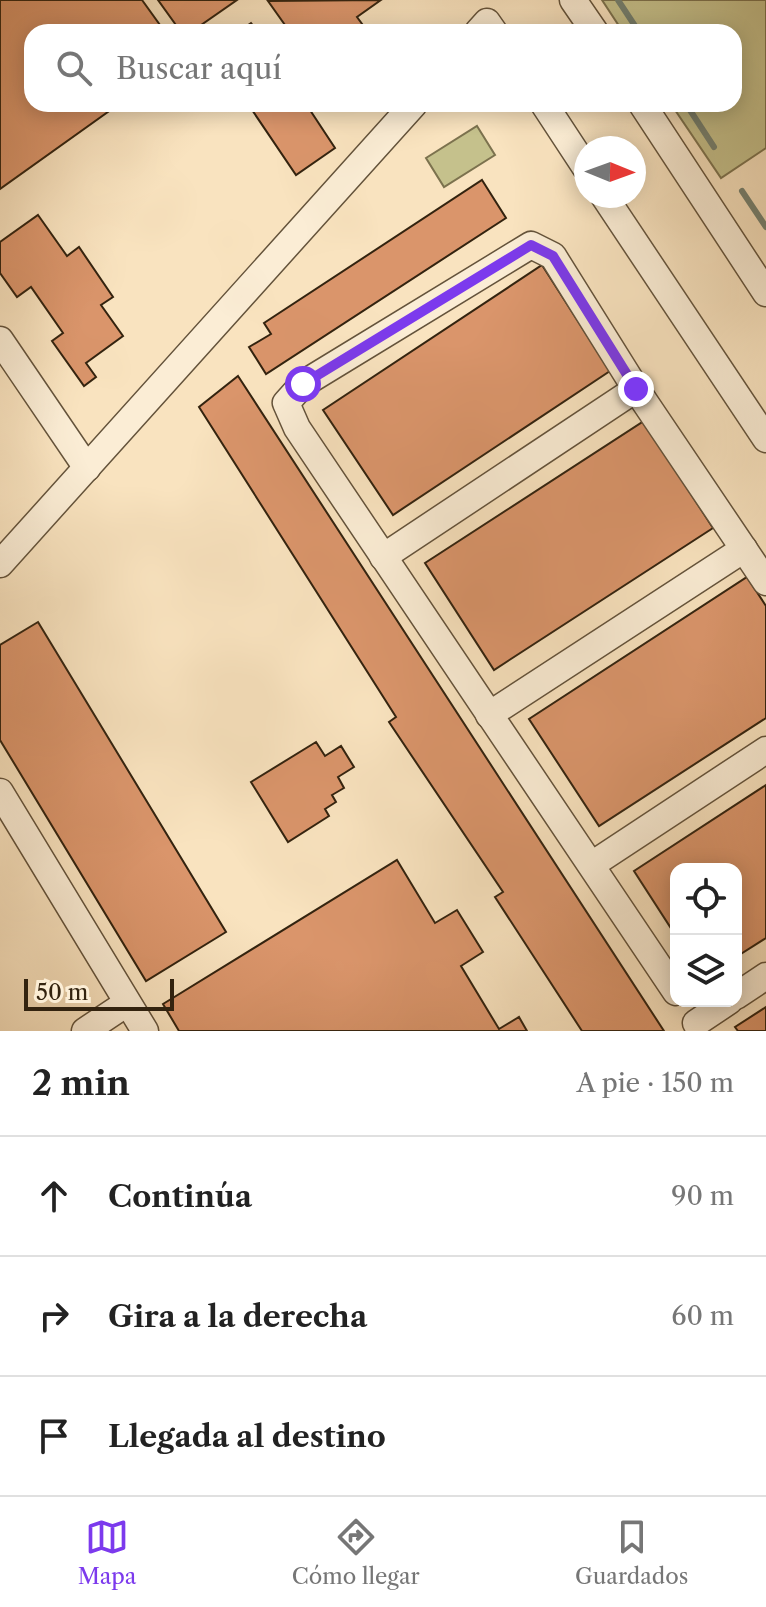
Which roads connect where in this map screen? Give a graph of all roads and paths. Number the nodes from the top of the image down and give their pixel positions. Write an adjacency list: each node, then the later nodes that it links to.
1 (573, 0): 2 (street)
2 (590, 24)
3 (407, 112): 12 (street)
4 (549, 112): 6 (street)
5 (647, 112): 8 (street)
6 (574, 150)
7 (612, 208): 11 (street)
8 (766, 293)
9 (0, 340): 12 (street)
10 (636, 389): 13 (street); 14 (street); 14 (street)
11 (766, 439)
12 (87, 468): 15 (street)
13 (744, 549): 16 (street); 17 (street)
14 (383, 557): 17 (street)
15 (0, 564)
16 (766, 582)
17 (489, 715): 20 (street)
18 (766, 750): 20 (street)
19 (0, 792): 24 (street)
20 (593, 864): 22 (street)
21 (766, 976): 23 (street)
22 (670, 983)
23 (742, 992)
24 (127, 1003): 27 (street); 28 (street)
25 (716, 1007): 26 (street)
26 (693, 1018)
27 (85, 1031)
28 (145, 1031)

